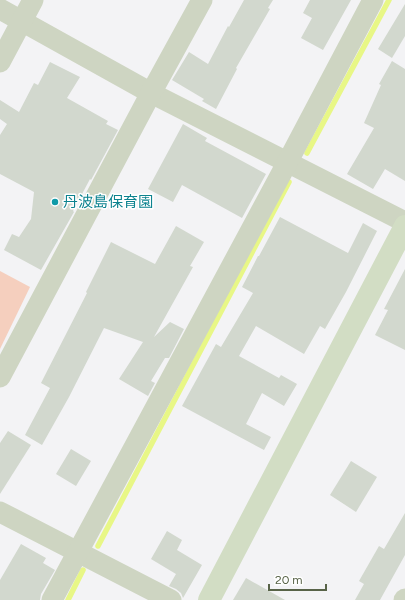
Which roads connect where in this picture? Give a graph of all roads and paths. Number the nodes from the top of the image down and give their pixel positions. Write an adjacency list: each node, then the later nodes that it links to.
1 (34, 0): 5 (street)
2 (202, 0): 7 (street)
3 (373, 0): 8 (street)
4 (0, 9): 5 (street)
5 (22, 21): 6 (street); 7 (street)
6 (0, 62)
7 (151, 93): 8 (street); 11 (street)
8 (287, 163): 9 (street); 13 (street)
9 (405, 222)
10 (405, 226): 16 (street)
11 (0, 377)
12 (0, 512): 13 (street)
13 (78, 551): 14 (street); 15 (street)
14 (52, 600)
15 (171, 600)
16 (209, 600)

